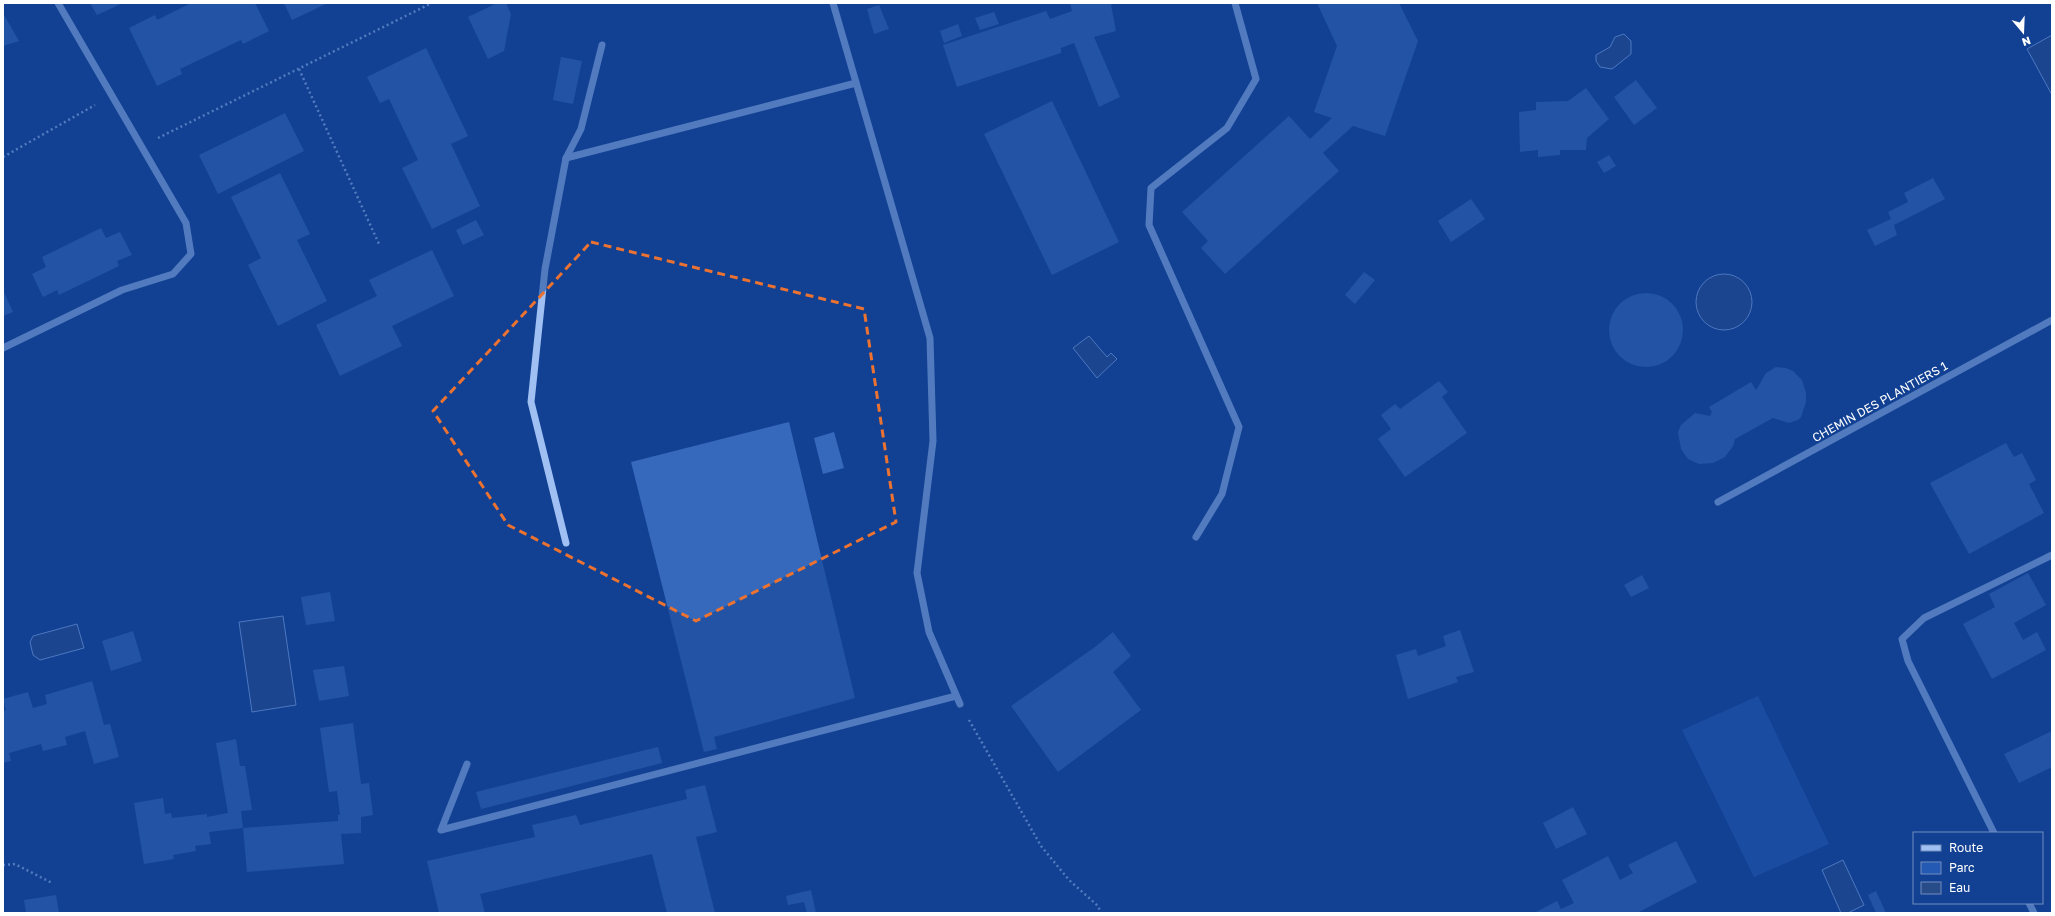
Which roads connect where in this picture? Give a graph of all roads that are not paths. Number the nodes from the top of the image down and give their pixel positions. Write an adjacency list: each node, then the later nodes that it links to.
1 (58, 3): 8 (street)
2 (833, 3): 5 (street)
3 (1235, 3): 10 (street)
4 (602, 45): 6 (street)
5 (856, 82): 6 (street); 13 (street)
6 (566, 158): 11 (street)
7 (2052, 320): 9 (street, CHEMIN DES PLANTIERS 1)
8 (3, 348)
9 (1718, 502)
10 (1196, 537)
11 (566, 543)
12 (2052, 555): 16 (street)
13 (956, 696): 14 (street); 15 (street)
14 (960, 704)
15 (467, 764)
16 (1994, 832)
17 (2030, 904): 18 (street)
18 (2034, 913)

